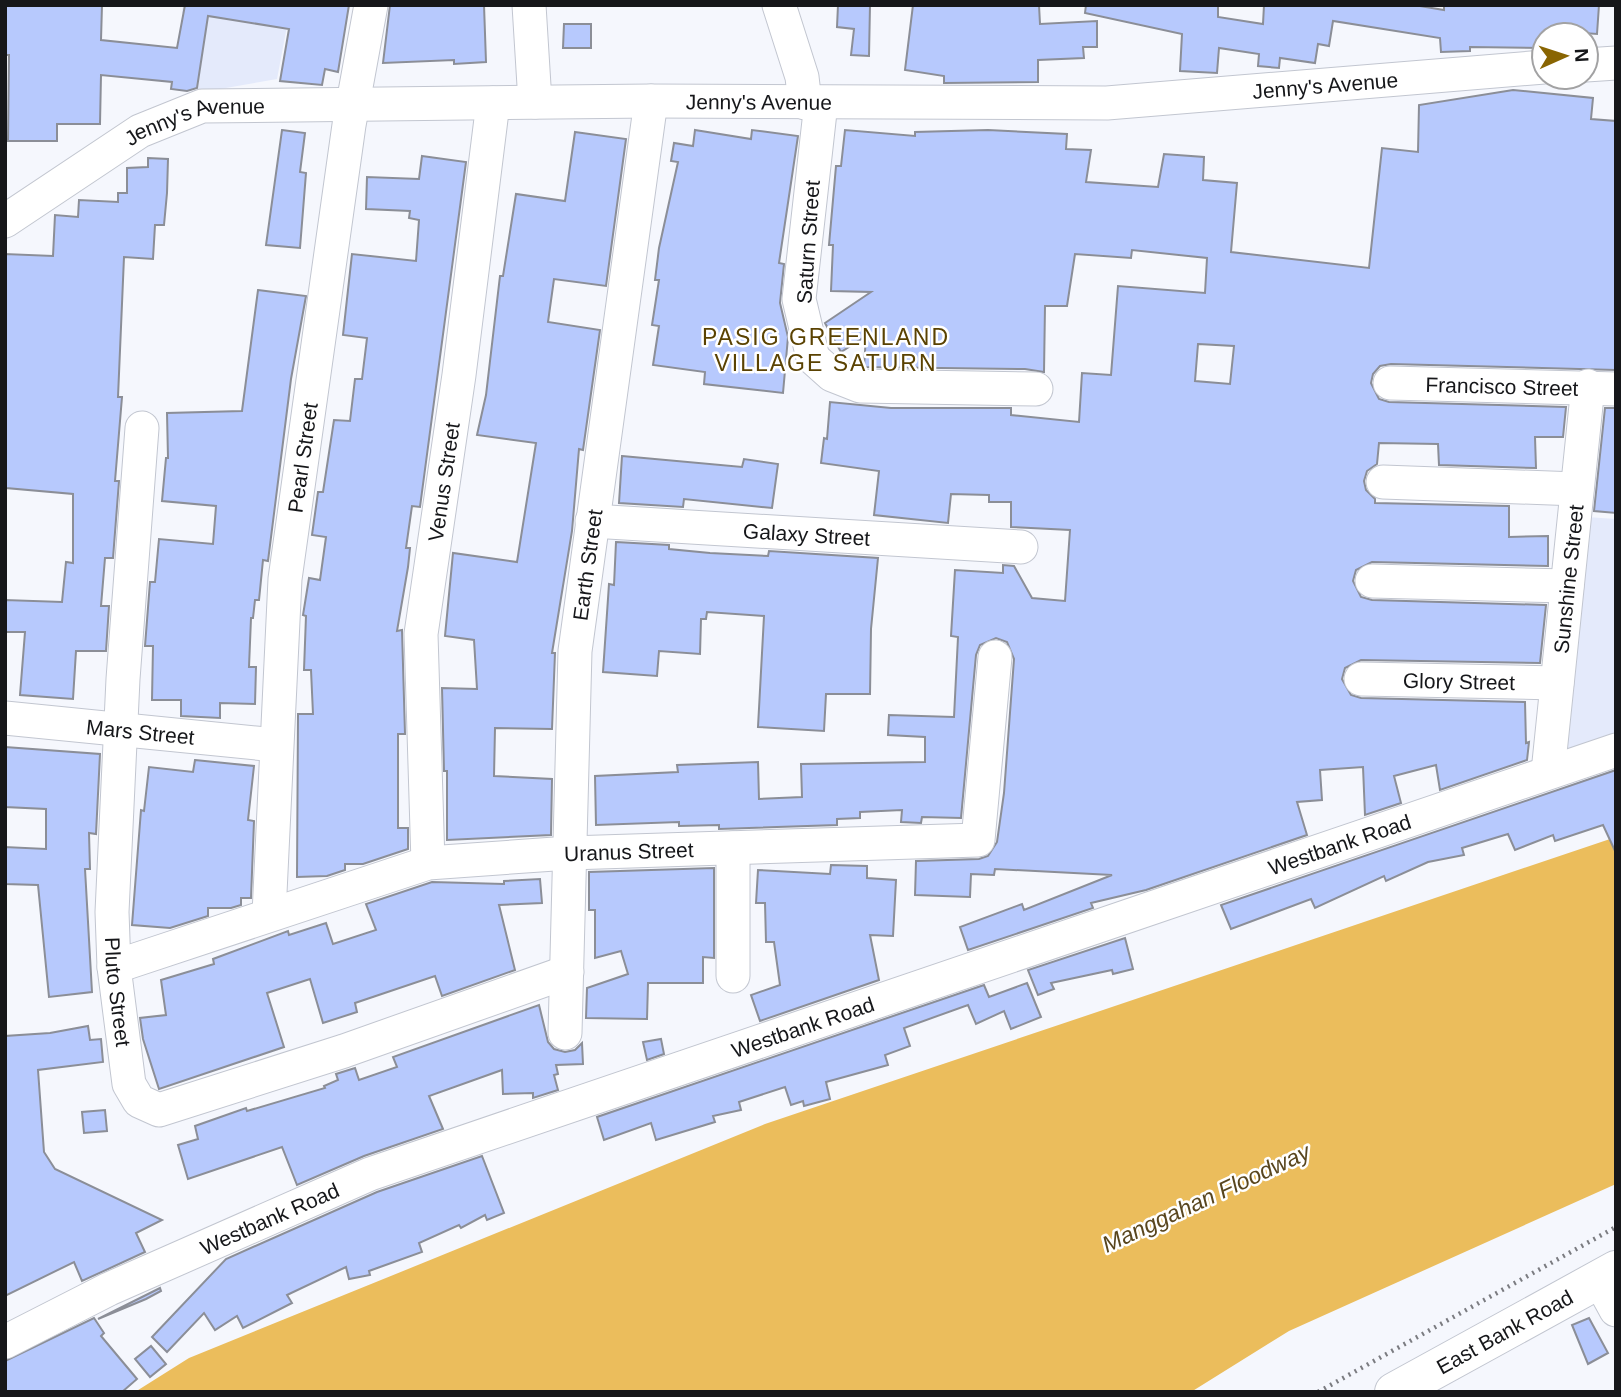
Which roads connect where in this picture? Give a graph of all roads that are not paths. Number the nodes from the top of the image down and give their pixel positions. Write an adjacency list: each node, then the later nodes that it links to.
1 (371, 5): 6 (street, Pearl Street)
2 (529, 5): 7 (street)
3 (779, 5): 9 (street, Saturn Street)
4 (1530, 68): 9 (street, Jenny's Avenue)
5 (651, 101): 7 (street, Jenny's Avenue); 9 (street, Jenny's Avenue); 17 (street, Earth Street)
6 (353, 102): 8 (street, Jenny's Avenue); 10 (street, Jenny's Avenue); 26 (street, Pearl Street)
7 (535, 102): 8 (street, Jenny's Avenue)
8 (493, 103): 31 (street, Venus Street)
9 (813, 103): 13 (street, Saturn Street)
10 (5, 220)
11 (1390, 383): 12 (street, Francisco Street)
12 (1602, 387): 16 (street, Sunshine Street)
13 (1036, 389)
14 (142, 428): 25 (street, Pluto Street)
15 (1383, 482): 16 (street)
16 (1577, 489): 20 (street, Sunshine Street)
17 (592, 521): 18 (street, Galaxy Street); 30 (street, Earth Street)
18 (1021, 547)
19 (1372, 581): 20 (street)
20 (1567, 586): 23 (street, Sunshine Street)
21 (995, 657): 29 (street, Uranus Street)
22 (1361, 679): 23 (street, Glory Street)
23 (1557, 683): 28 (street, Sunshine Street)
24 (5, 718): 25 (street, Mars Street)
25 (123, 728): 26 (street, Mars Street); 33 (street, Pluto Street)
26 (276, 745): 32 (street, Pearl Street)
27 (1616, 750): 28 (street, Westbank Road)
28 (1548, 772): 38 (street, Westbank Road)
29 (733, 848): 30 (street, Uranus Street); 35 (street)
30 (569, 853): 31 (street, Uranus Street); 34 (street, Earth Street)
31 (428, 863): 32 (street, Uranus Street)
32 (269, 914): 33 (street, Uranus Street)
33 (114, 967): 34 (street, Pluto Street)
34 (567, 972): 36 (street, Earth Street)
35 (733, 976)
36 (565, 1032)
37 (1610, 1286): 39 (main road, East Bank Road)
38 (5, 1342)
39 (1394, 1392)

